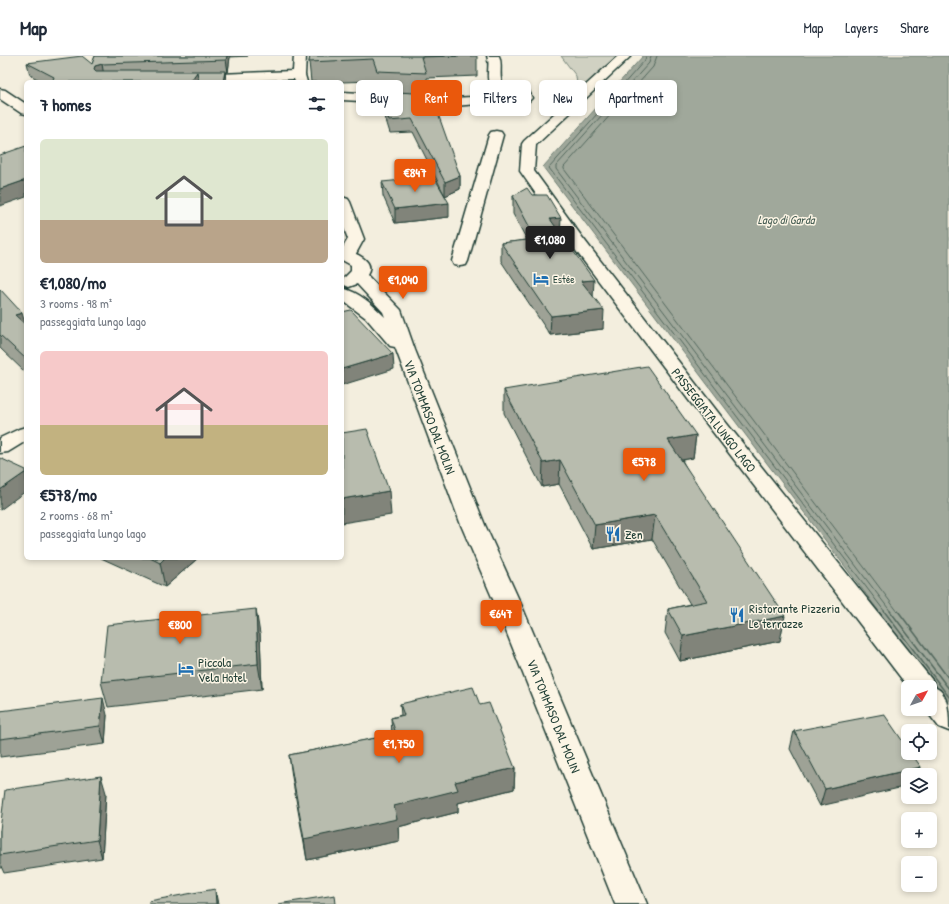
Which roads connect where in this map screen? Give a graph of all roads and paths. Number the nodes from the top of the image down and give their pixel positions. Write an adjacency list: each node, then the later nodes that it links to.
1 (300, 56): 5 (street)
2 (493, 56): 6 (street)
3 (625, 56): 11 (street)
4 (188, 79): 5 (street)
5 (300, 79)
6 (494, 80)
7 (0, 94): 10 (street)
8 (344, 96): 9 (street)
9 (470, 101)
10 (24, 109)
11 (508, 142): 14 (street); 21 (street, PASSEGGIATA LUNGO LAGO)
12 (344, 207): 13 (street)
13 (345, 254): 15 (street)
14 (460, 261)
15 (358, 276): 16 (street); 18 (street, VIA TOMMASO DAL MOLIN)
16 (344, 283)
17 (344, 294): 18 (street, VIA TOMMASO DAL MOLIN)
18 (405, 350): 24 (street, VIA TOMMASO DAL MOLIN)
19 (24, 434): 20 (street)
20 (0, 447)
21 (918, 680)
22 (937, 705): 23 (street)
23 (949, 720)
24 (631, 904)

